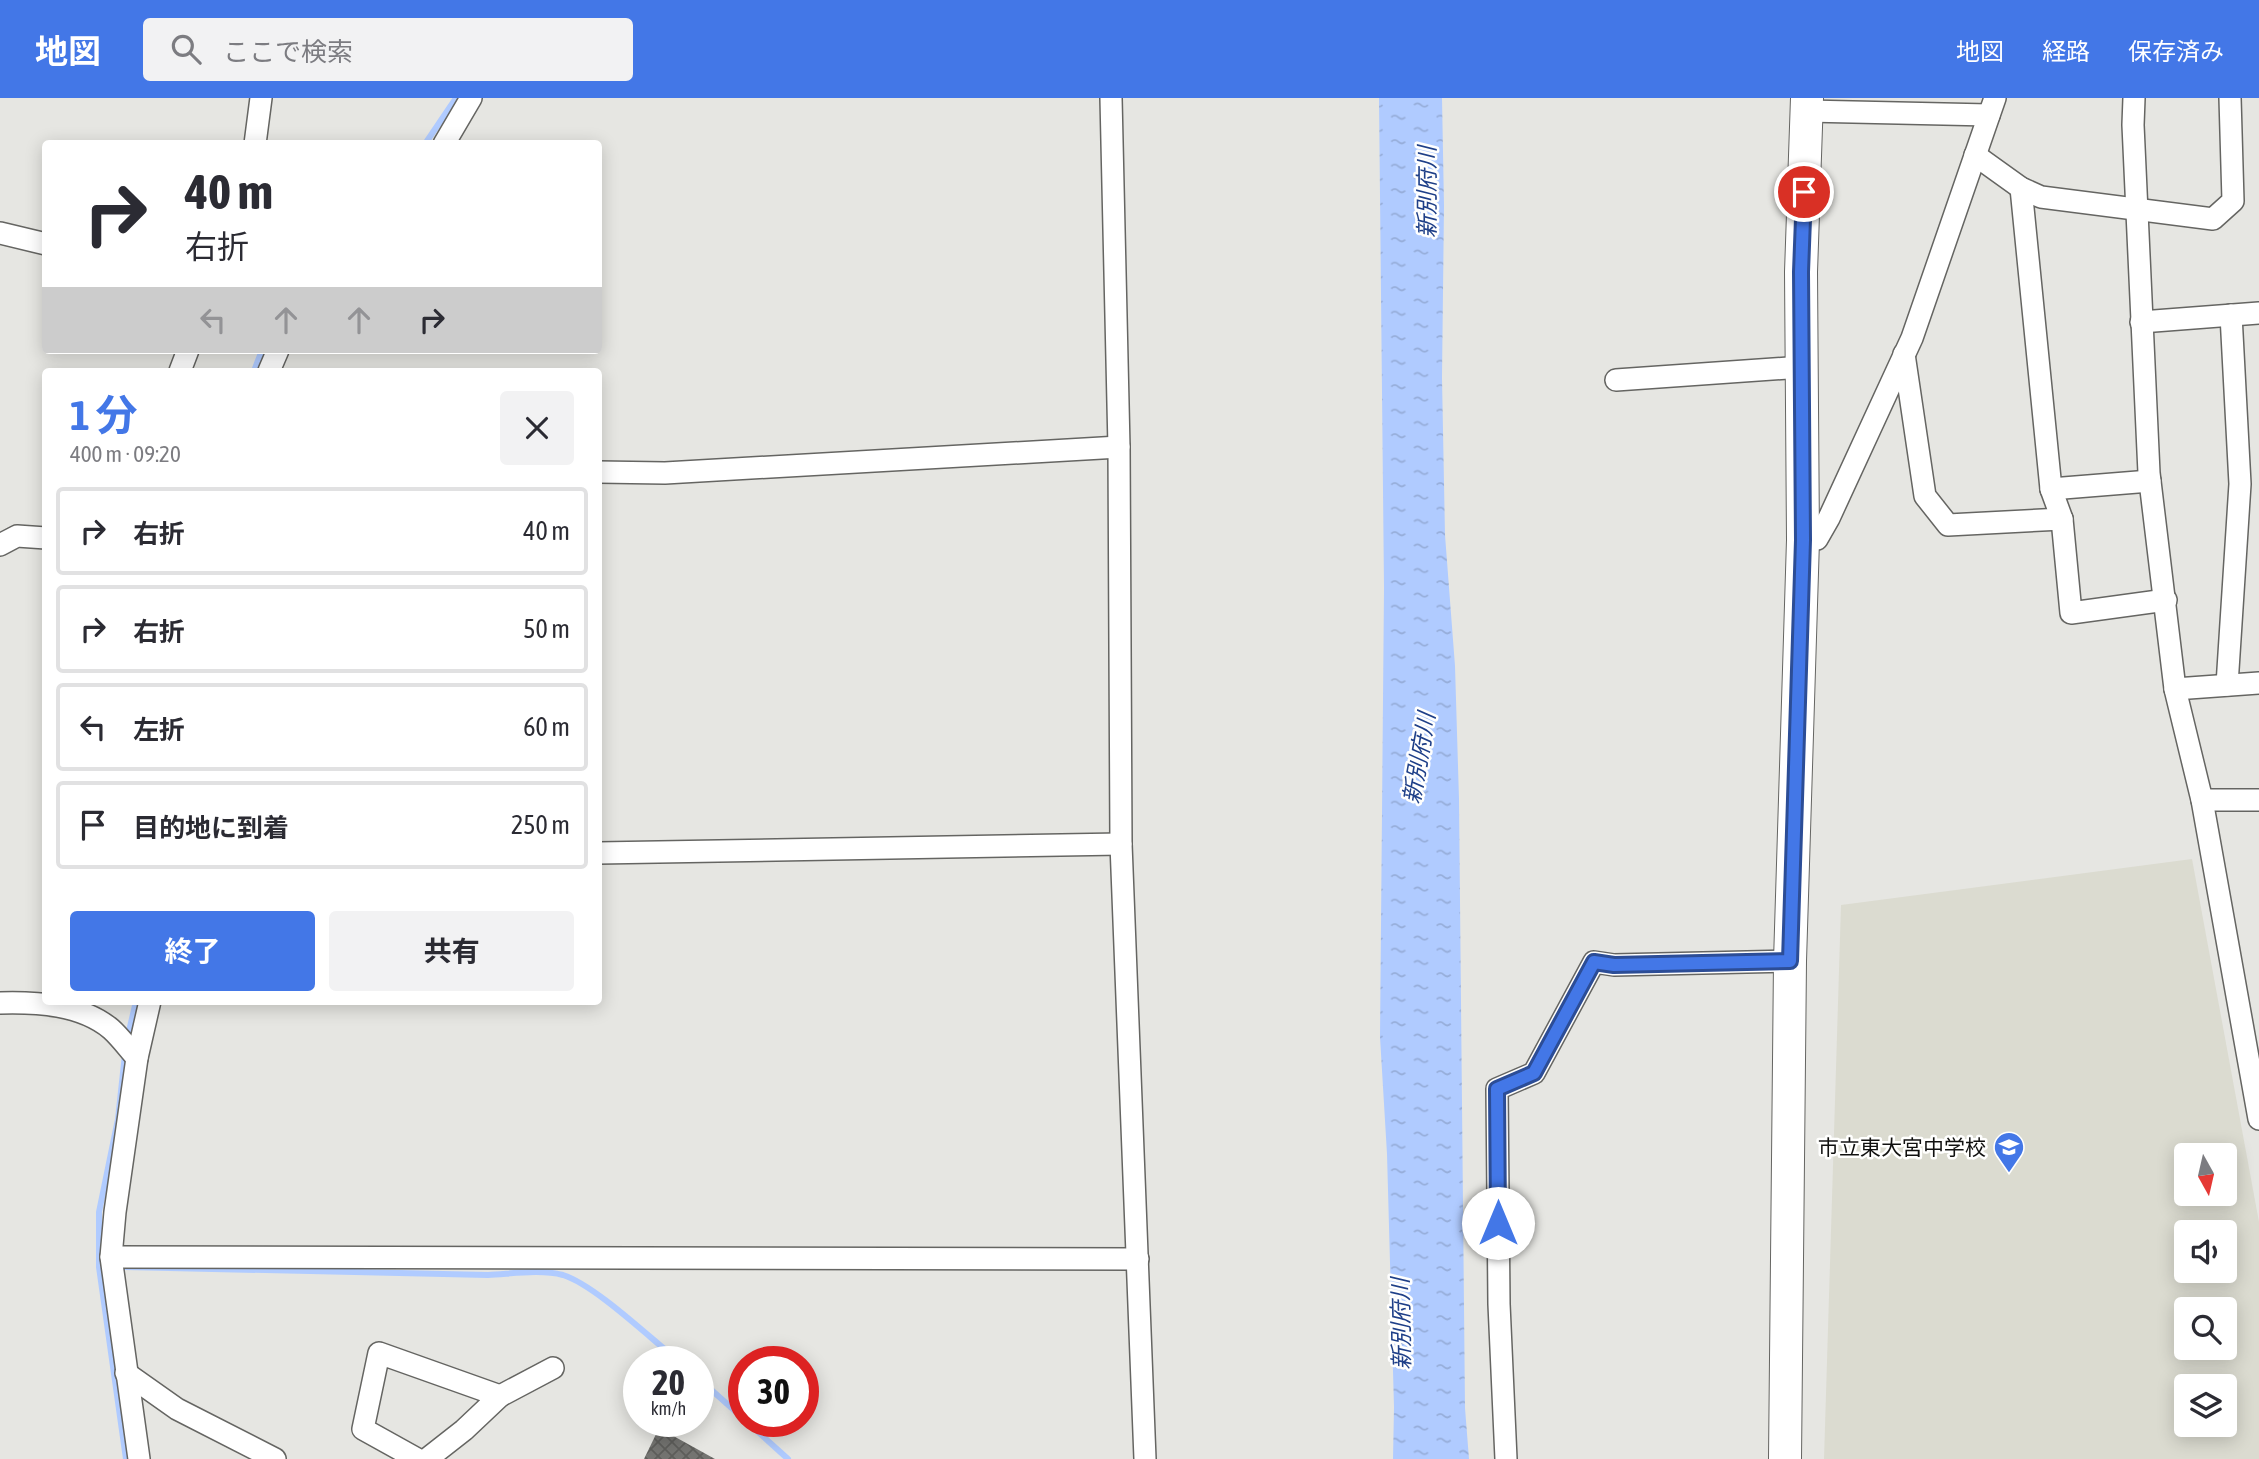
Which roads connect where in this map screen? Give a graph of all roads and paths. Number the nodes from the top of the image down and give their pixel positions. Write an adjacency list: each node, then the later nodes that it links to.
1 (261, 98): 8 (street)
2 (471, 98): 9 (street)
3 (1111, 98): 21 (street)
4 (2134, 98): 12 (street)
5 (2230, 98): 12 (street)
6 (1807, 104): 7 (street); 19 (street)
7 (1992, 106): 10 (street)
8 (256, 140)
9 (446, 140)
10 (1975, 155): 11 (street); 18 (street)
11 (2021, 188): 12 (street); 24 (street)
12 (2138, 209): 17 (street)
13 (0, 233): 14 (street)
14 (42, 243)
15 (2259, 313): 16 (street)
16 (2231, 315): 17 (street); 31 (street)
17 (2141, 321): 23 (street)
18 (1904, 354): 25 (street); 27 (street)
19 (1801, 367): 20 (street); 27 (street)
20 (1616, 380)
21 (1119, 447): 22 (street); 35 (street)
22 (602, 472)
23 (2150, 481): 24 (street); 29 (street)
24 (2051, 489): 25 (street)
25 (2062, 519): 29 (street)
26 (42, 538): 28 (street)
27 (1803, 540): 37 (street)
28 (0, 545)
29 (2166, 600): 32 (street)
30 (2259, 683): 31 (street)
31 (2227, 685): 32 (street)
32 (2175, 689): 33 (street)
33 (2203, 800): 34 (street); 43 (street)
34 (2259, 800)
35 (1121, 845): 36 (street); 46 (street)
36 (602, 853)
37 (1790, 961): 55 (street); 56 (street)
38 (0, 1003): 39 (street)
39 (42, 1005)
40 (48, 1005): 42 (street)
41 (149, 1005): 42 (street)
42 (137, 1058): 45 (street)
43 (2256, 1088): 44 (street)
44 (2259, 1119)
45 (111, 1257): 46 (street); 48 (street)
46 (1138, 1259): 54 (street)
47 (553, 1368): 49 (street)
48 (126, 1373): 50 (street); 51 (street)
49 (500, 1396): 52 (street); 53 (street)
50 (139, 1459)
51 (275, 1459)
52 (417, 1459)
53 (427, 1459)
54 (1145, 1459)
55 (1506, 1459)
56 (1784, 1459)

